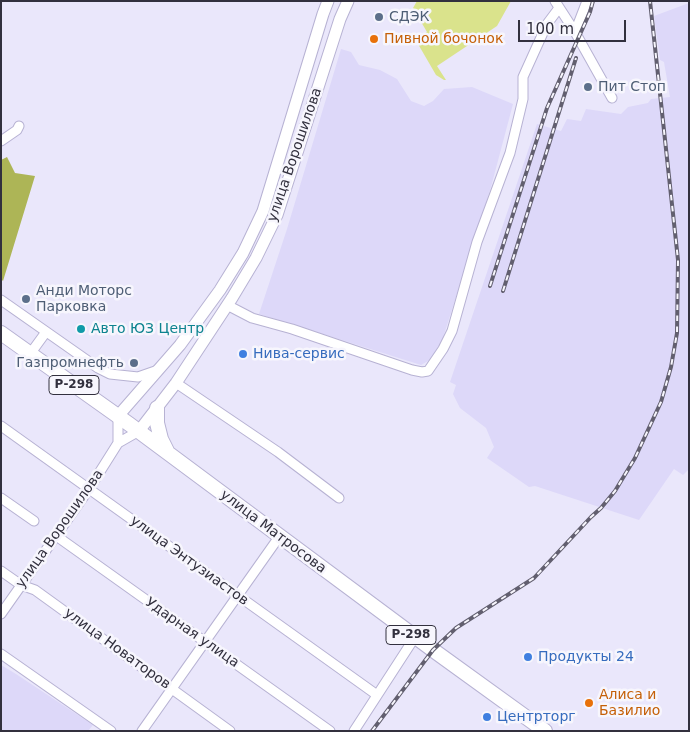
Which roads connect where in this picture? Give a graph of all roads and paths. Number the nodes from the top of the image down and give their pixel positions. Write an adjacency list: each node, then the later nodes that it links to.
1 (328, 1): 14 (main road, улица Ворошилова)
2 (348, 1): 10 (main road, улица Ворошилова)
3 (587, 1): 5 (street)
4 (557, 4): 5 (street); 10 (street)
5 (575, 32): 6 (street)
6 (612, 98)
7 (19, 126): 8 (street)
8 (1, 141)
9 (1, 300): 11 (street)
10 (227, 305): 15 (main road, улица Ворошилова)
11 (46, 332): 13 (street); 14 (street)
12 (1, 333): 13 (highway, улица Матросова / Р-298)
13 (30, 354): 17 (highway, улица Матросова / Р-298)
14 (159, 370): 17 (main road, улица Ворошилова)
15 (176, 383): 16 (main road, улица Ворошилова); 24 (street)
16 (157, 408): 19 (main road, улица Ворошилова); 21 (highway)
17 (118, 416): 19 (highway, улица Матросова / Р-298); 20 (street)
18 (1, 426): 22 (street, улица Энтузиастов)
19 (139, 431): 20 (street, улица Ворошилова); 21 (highway, улица Матросова / Р-298)
20 (118, 443): 22 (street, улица Ворошилова)
21 (167, 452): 27 (highway, улица Матросова / Р-298)
22 (89, 489): 26 (street, улица Ворошилова); 30 (street, улица Энтузиастов)
23 (1, 498): 25 (street)
24 (339, 498)
25 (34, 521)
26 (55, 535): 29 (street, улица Ворошилова); 33 (street, Ударная улица)
27 (279, 536): 30 (street); 32 (highway, улица Матросова / Р-298)
28 (1, 571): 29 (street, улица Новаторов)
29 (21, 585): 31 (street, улица Ворошилова); 35 (street, улица Новаторов)
30 (238, 596): 33 (street); 36 (street, улица Энтузиастов)
31 (1, 614)
32 (415, 637): 36 (street); 42 (highway, улица Матросова / Р-298)
33 (204, 642): 35 (street); 40 (street, Ударная улица)
34 (1, 654): 37 (street)
35 (172, 688): 38 (street); 39 (street, улица Новаторов)
36 (377, 695): 41 (street)
37 (110, 731)
38 (142, 731)
39 (230, 731)
40 (330, 731)
41 (354, 731)
42 (545, 731)

